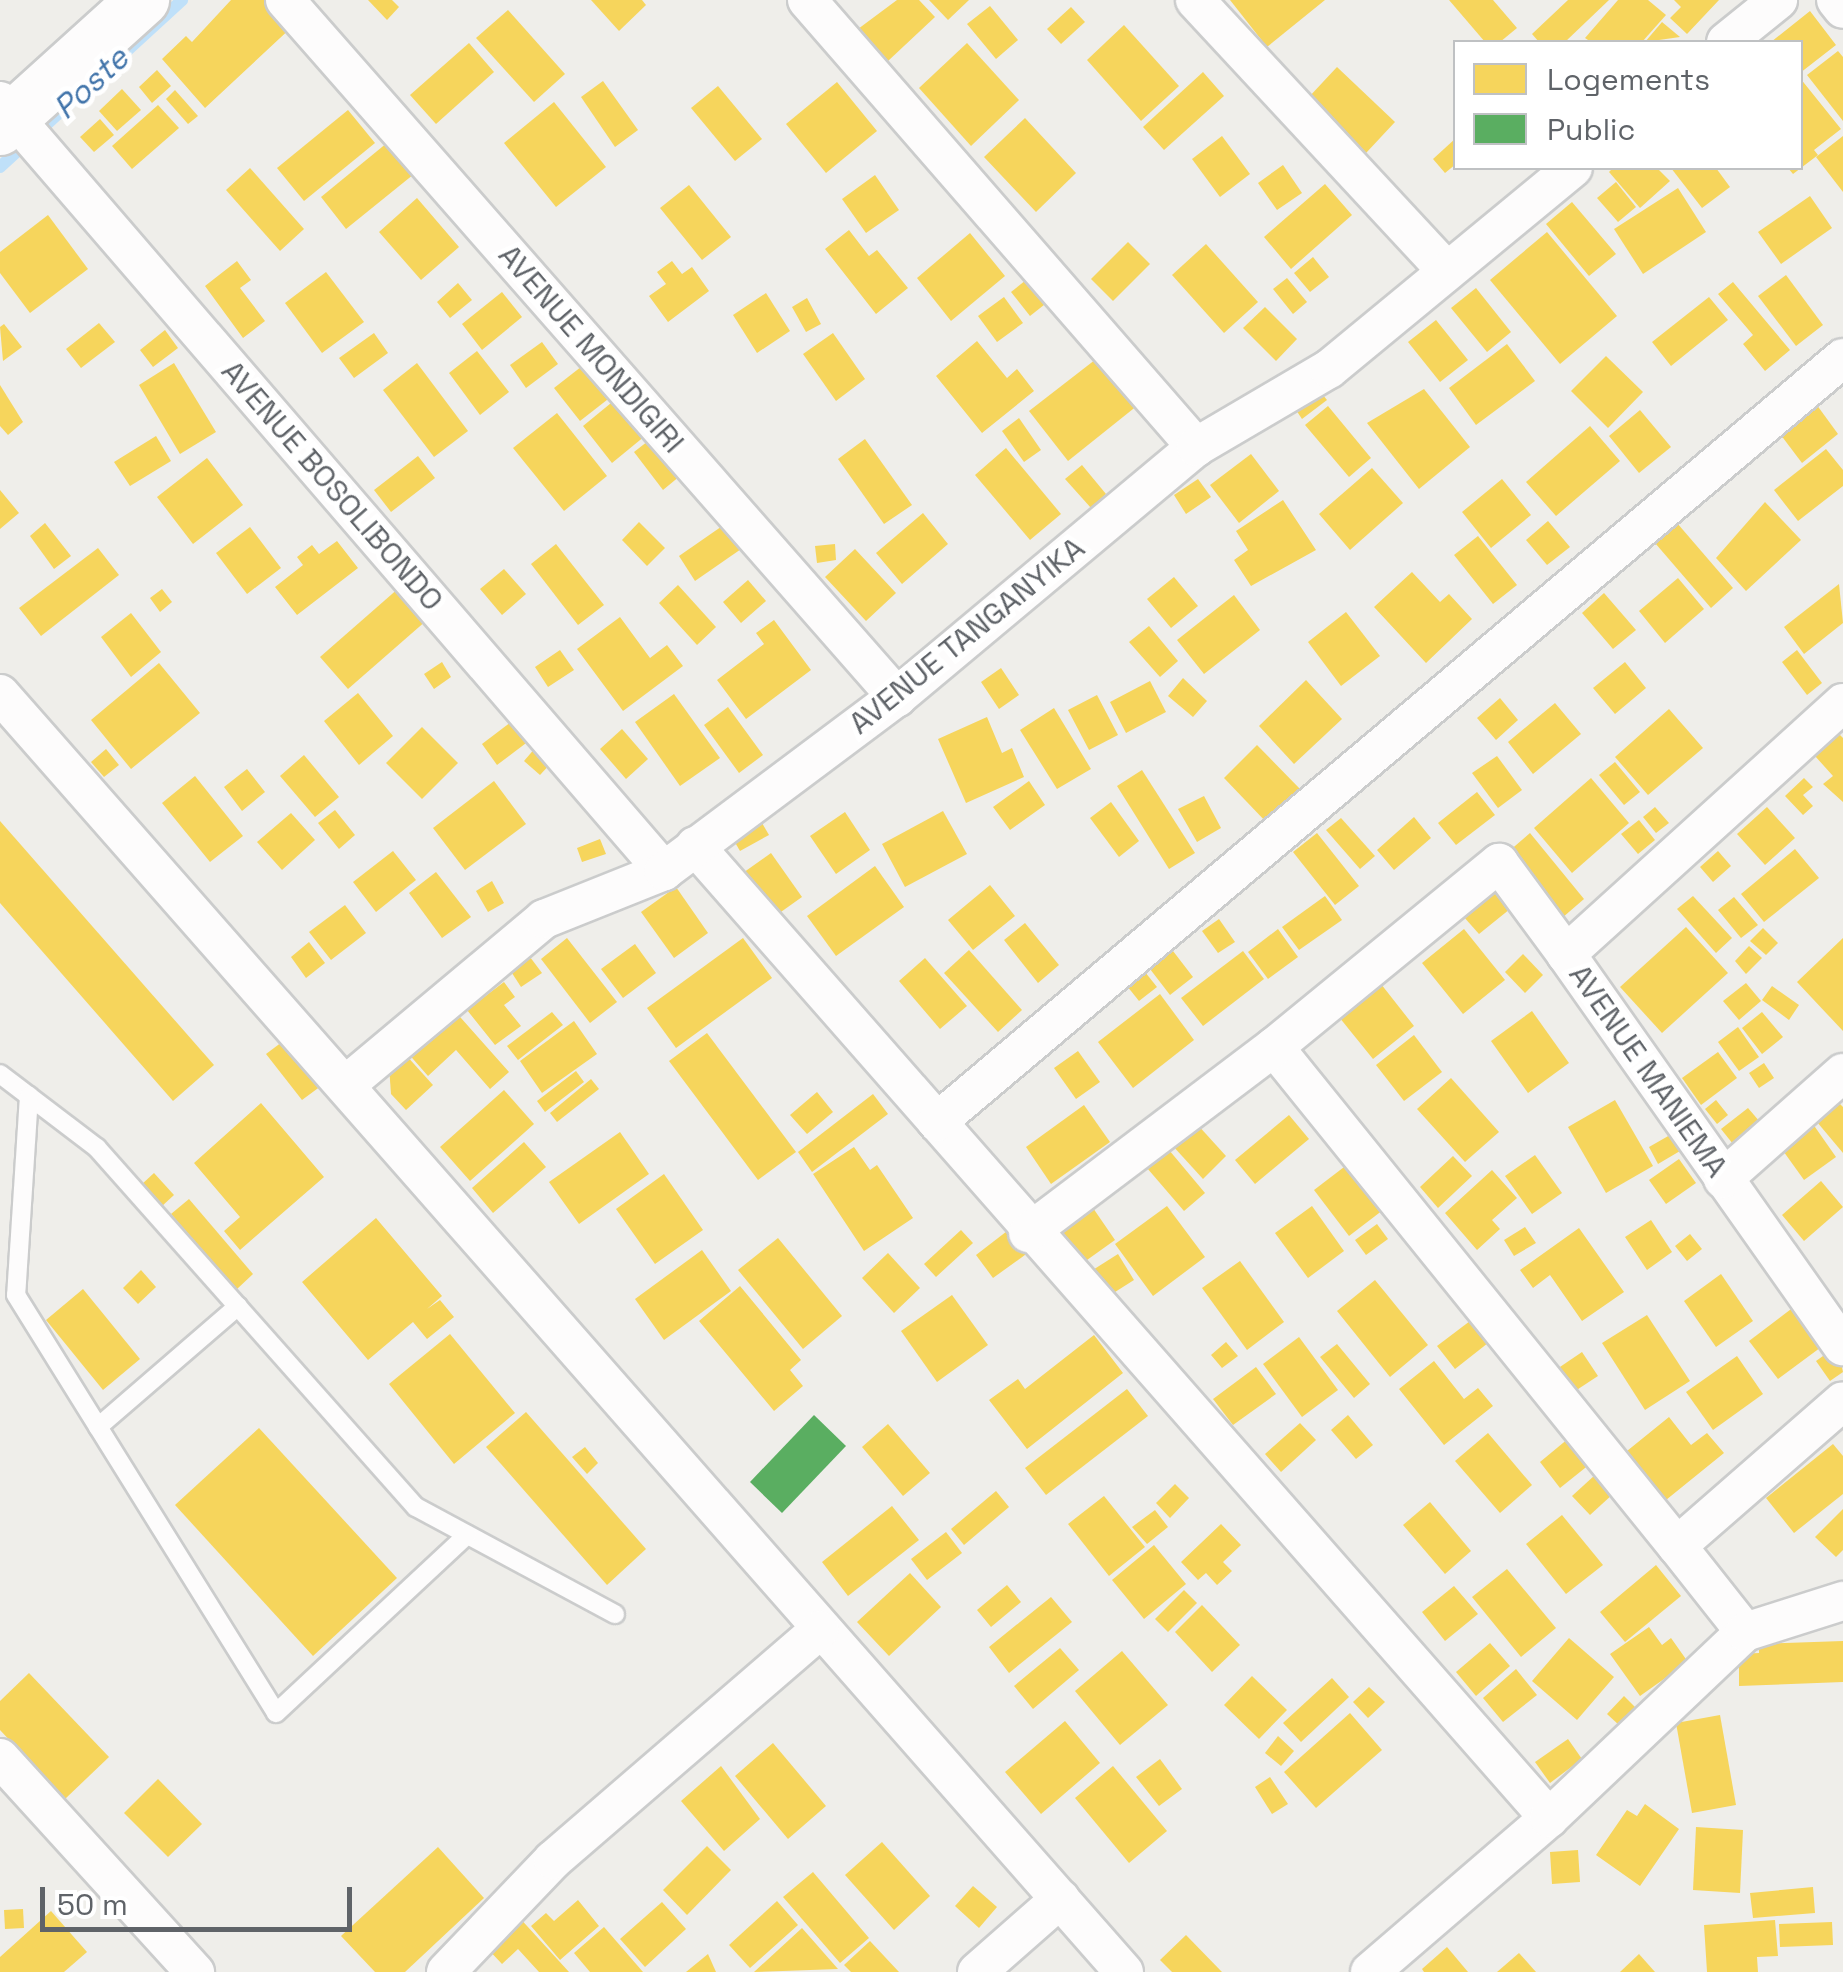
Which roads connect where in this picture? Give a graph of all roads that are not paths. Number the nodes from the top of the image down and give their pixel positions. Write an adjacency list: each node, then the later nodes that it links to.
1 (143, 0): 9 (street)
2 (285, 0): 15 (street, AVENUE MONDIGIRI)
3 (806, 0): 13 (street)
4 (1195, 0): 11 (street)
5 (1836, 0): 7 (street)
6 (1767, 3): 8 (street)
7 (1843, 9)
8 (1728, 40)
9 (4, 116): 18 (street, AVENUE BOSOLIBONDO)
10 (1571, 170): 11 (street, AVENUE TANGANYIKA)
11 (1447, 271): 13 (street, AVENUE TANGANYIKA)
12 (1843, 358): 25 (street)
13 (1196, 447): 15 (street, AVENUE TANGANYIKA)
14 (0, 694): 23 (street)
15 (897, 697): 17 (street, AVENUE TANGANYIKA)
16 (1843, 703): 19 (street, AVENUE MANIEMA)
17 (695, 846): 18 (street, AVENUE TANGANYIKA); 25 (street)
18 (664, 871): 23 (street, AVENUE TANGANYIKA)
19 (1566, 954): 20 (street); 26 (street, AVENUE MANIEMA)
20 (1274, 1047): 27 (street); 33 (street)
21 (0, 1074): 24 (lane)
22 (1843, 1074): 26 (street)
23 (348, 1083): 36 (street)
24 (29, 1096): 28 (lane); 31 (lane)
25 (938, 1122): 27 (street)
26 (1723, 1178): 29 (street, AVENUE MANIEMA)
27 (1028, 1233): 39 (street)
28 (238, 1306): 31 (lane); 32 (lane)
29 (1843, 1346)
30 (1843, 1401): 33 (street)
31 (98, 1427): 32 (lane)
32 (467, 1535): 35 (lane)
33 (1677, 1546): 37 (street)
34 (1843, 1601): 37 (street)
35 (615, 1614)
36 (819, 1630): 40 (street); 42 (street)
37 (1745, 1632): 39 (street)
38 (0, 1758): 41 (street)
39 (1550, 1818): 45 (street)
40 (1060, 1899): 43 (street); 44 (street)
41 (195, 1972)
42 (446, 1972)
43 (977, 1972)
44 (1124, 1972)
45 (1370, 1972)

